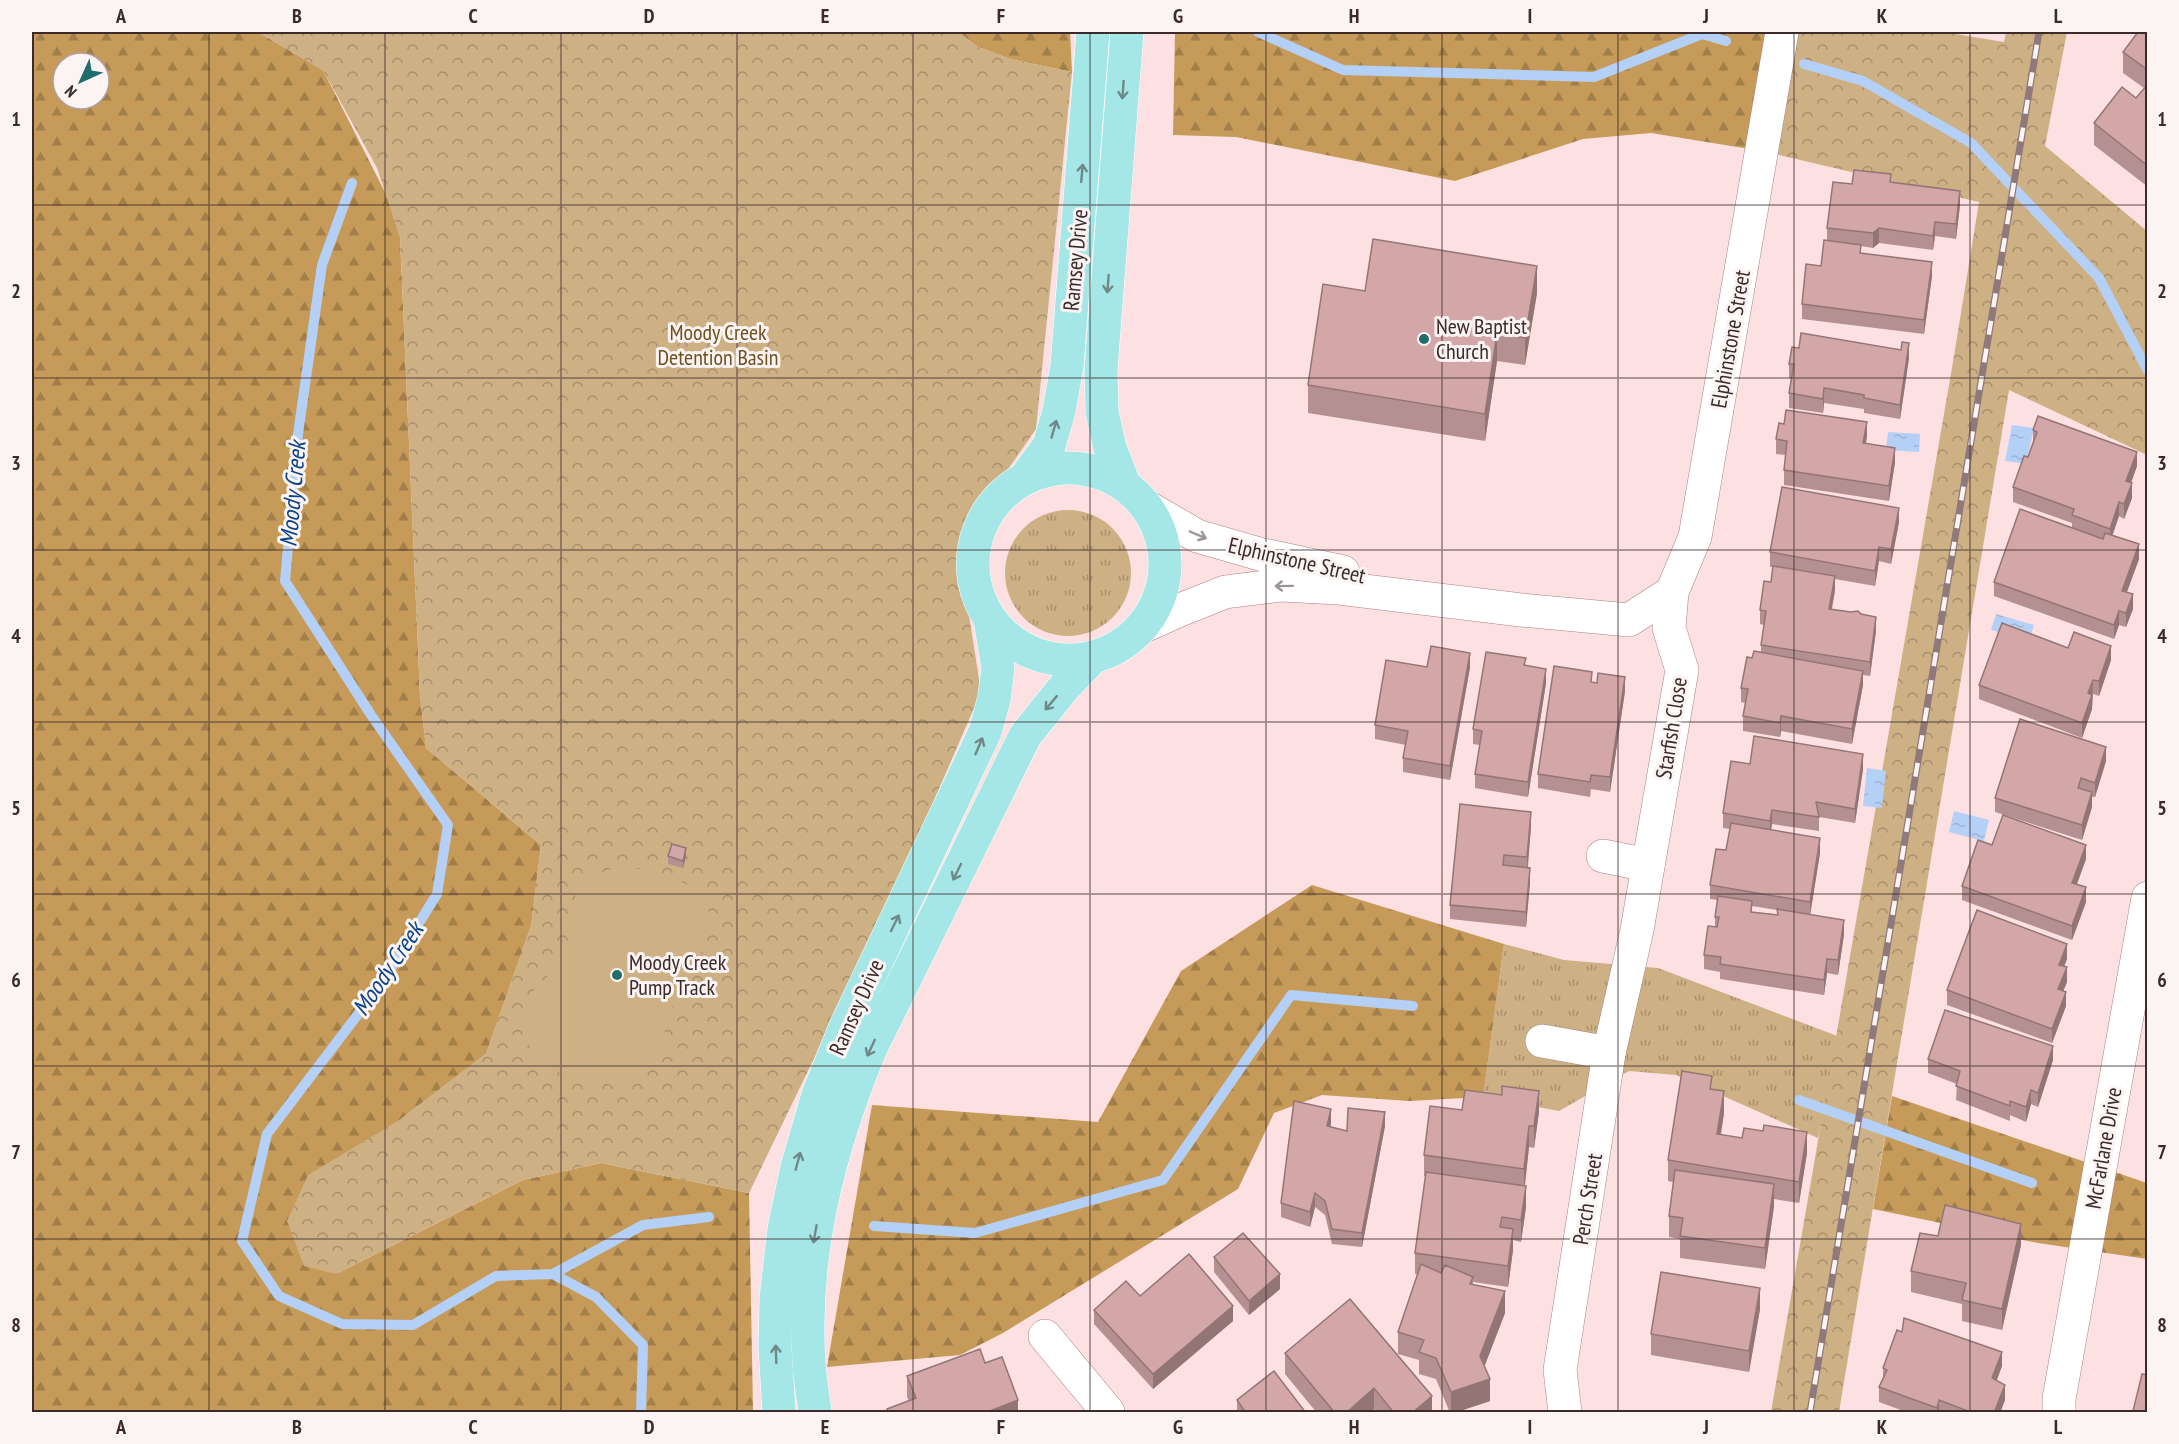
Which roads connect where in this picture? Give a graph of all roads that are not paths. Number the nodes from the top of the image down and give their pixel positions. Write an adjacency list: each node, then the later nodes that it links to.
1 (1093, 32): 4 (main road, Ramsey Drive, one-way to 1)
2 (1127, 32): 5 (main road, Ramsey Drive, one-way to 5)
3 (1782, 32): 7 (street, Elphinstone Street)
4 (1025, 478): 5 (main road); 9 (main road)
5 (1124, 484): 6 (main road)
6 (1147, 507): 8 (street, Elphinstone Street, one-way to 8); 11 (main road)
7 (1672, 592): 10 (street); 12 (street, Starfish Close)
8 (1488, 606): 10 (street, Elphinstone Street); 11 (street, Elphinstone Street, one-way to 11)
9 (990, 619): 13 (main road); 22 (main road, Ramsey Drive, one-way to 9)
10 (1629, 620): 12 (street, Elphinstone Street)
11 (1144, 626): 13 (main road)
12 (1675, 648): 15 (street, Starfish Close)
13 (1090, 659): 23 (main road, Ramsey Drive, one-way to 23)
14 (1603, 856): 15 (street)
15 (1648, 865): 18 (street, Starfish Close)
16 (2148, 898): 21 (street, McFarlane Drive)
17 (1542, 1041): 18 (street)
18 (1609, 1053): 24 (street, Perch Street)
19 (1045, 1336): 20 (street)
20 (1096, 1408)
21 (2057, 1408)
22 (779, 1413)
23 (815, 1413)
24 (1565, 1413)

